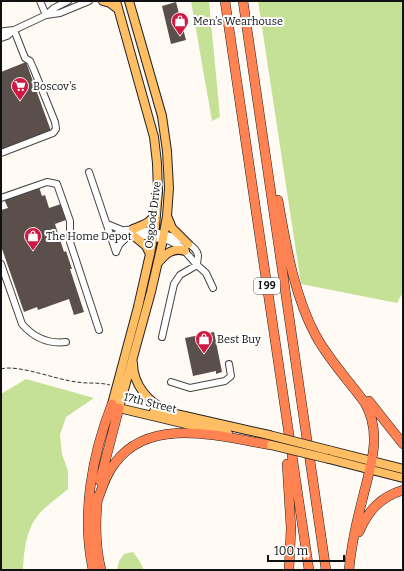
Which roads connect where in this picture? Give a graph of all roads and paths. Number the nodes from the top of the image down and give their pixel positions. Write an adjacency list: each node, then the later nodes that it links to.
1 (40, 1): 9 (street)
2 (68, 1): 9 (street)
3 (90, 1): 9 (street)
4 (103, 1): 8 (main road)
5 (225, 1): 40 (highway, I 99)
6 (243, 1): 13 (highway, I 99)
7 (130, 4): 18 (main road, Osgood Drive)
8 (117, 5): 17 (main road, Osgood Drive)
9 (46, 15): 10 (street)
10 (14, 30): 11 (street); 12 (street); 14 (street)
11 (1, 32)
12 (1, 38)
13 (251, 53): 36 (highway); 55 (highway, I 99)
14 (1, 153)
15 (89, 172): 19 (street)
16 (1, 198): 31 (street)
17 (157, 210): 21 (main road); 22 (main road, Osgood Drive)
18 (166, 216): 23 (main road, Osgood Drive); 25 (main road)
19 (107, 224): 20 (street); 24 (street)
20 (122, 230): 21 (street); 24 (street)
21 (131, 234): 22 (street); 24 (street); 24 (street); 26 (main road)
22 (154, 235): 23 (street); 26 (main road, Osgood Drive)
23 (163, 237): 25 (street); 28 (main road, Osgood Drive)
24 (112, 238)
25 (186, 247): 28 (main road); 29 (street)
26 (150, 254): 39 (main road, Osgood Drive)
27 (1, 264): 33 (street)
28 (157, 264): 34 (main road, Osgood Drive)
29 (197, 265): 30 (street); 32 (street)
30 (213, 288)
31 (99, 330)
32 (162, 337)
33 (66, 342)
34 (133, 358): 41 (main road, Osgood Drive); 42 (main road)
35 (229, 364): 38 (street)
36 (336, 364): 44 (highway); 45 (highway)
37 (1, 369): 39 (path)
38 (171, 382)
39 (117, 386): 41 (main road, Osgood Drive)
40 (282, 391): 53 (highway); 54 (highway, I 99)
41 (117, 405): 42 (main road, 17th Street); 43 (main road, 17th Street); 49 (highway); 51 (highway)
42 (176, 414): 43 (main road, 17th Street)
43 (270, 440): 45 (main road, 17th Street, bridge); 49 (highway)
44 (403, 444)
45 (371, 466): 46 (main road, 17th Street); 47 (main road, 17th Street); 50 (highway)
46 (403, 469)
47 (403, 478)
48 (403, 490): 50 (highway)
49 (97, 502): 52 (highway)
50 (351, 552): 56 (highway)
51 (93, 570)
52 (100, 570)
53 (289, 570)
54 (309, 570)
55 (326, 570)
56 (349, 570)

